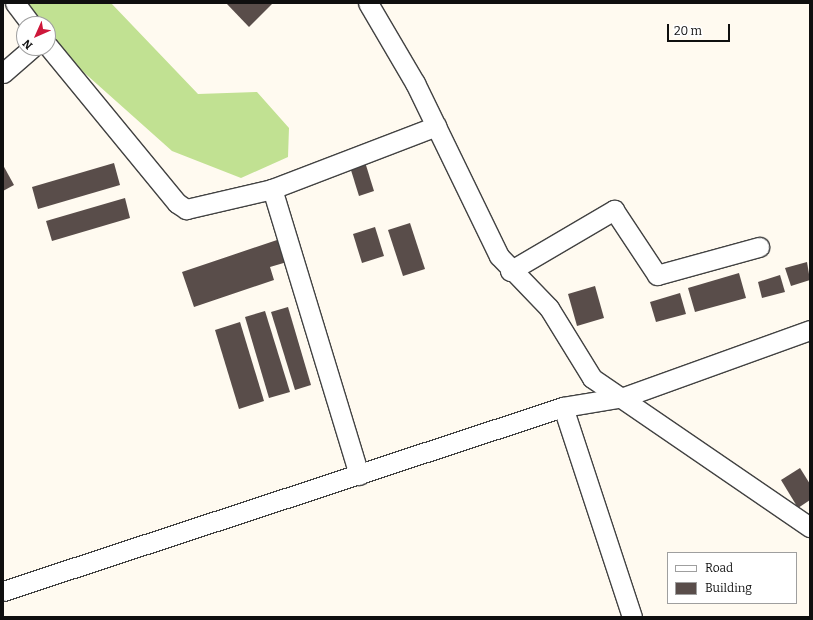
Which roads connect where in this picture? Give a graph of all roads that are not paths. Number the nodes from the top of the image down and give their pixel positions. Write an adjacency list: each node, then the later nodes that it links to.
1 (15, 3): 3 (street)
2 (368, 3): 7 (street)
3 (25, 16)
4 (23, 56): 6 (street)
5 (56, 56): 8 (street)
6 (3, 73)
7 (436, 126): 8 (street); 10 (street)
8 (272, 189): 14 (street)
9 (759, 247): 10 (street)
10 (510, 272): 12 (street)
11 (810, 330): 12 (street)
12 (624, 397): 13 (street); 15 (street)
13 (563, 408): 14 (street); 17 (street)
14 (358, 475): 16 (street)
15 (810, 527)
16 (3, 591)
17 (632, 617)

